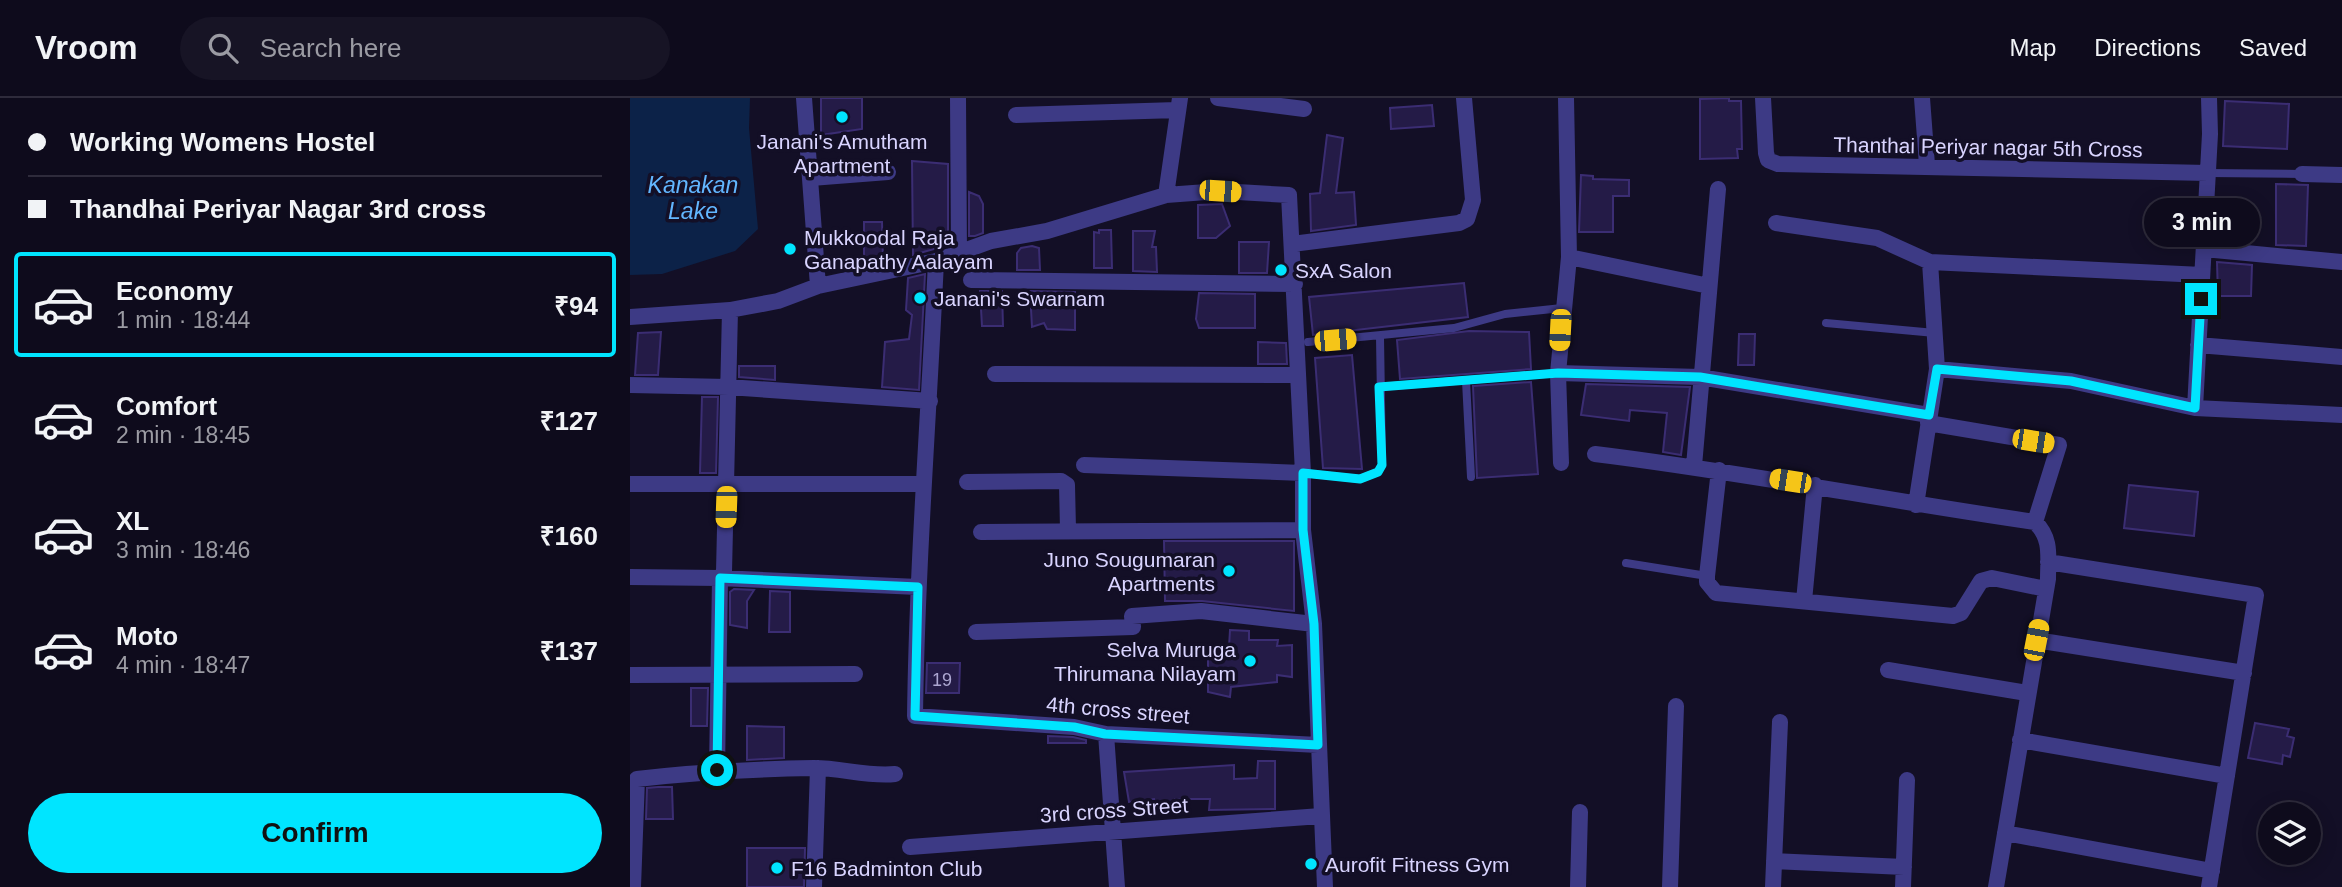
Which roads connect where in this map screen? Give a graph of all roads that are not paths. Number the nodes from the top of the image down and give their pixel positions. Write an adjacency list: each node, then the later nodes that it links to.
1 (804, 98): 17 (street)
2 (958, 98): 23 (street)
3 (1218, 98): 10 (street)
4 (1464, 98): 21 (street)
5 (1566, 98): 24 (street)
6 (1763, 98): 12 (street, Thanthai Periyar nagar 5th Cross)
7 (1922, 98): 12 (street)
8 (2210, 98): 14 (street)
9 (1179, 104): 11 (street); 19 (street)
10 (1304, 109)
11 (1016, 115)
12 (1927, 165): 14 (street, Thanthai Periyar nagar 5th Cross)
13 (888, 172): 17 (street)
14 (2208, 173): 15 (lane); 22 (street)
15 (2302, 174): 16 (street)
16 (2342, 175)
17 (811, 178): 31 (street)
18 (1718, 188): 32 (street)
19 (1166, 195): 21 (street); 23 (street)
20 (1776, 223): 26 (street)
21 (1292, 244): 30 (street)
22 (2204, 249): 27 (street); 28 (street)
23 (960, 253): 25 (street)
24 (1569, 257): 32 (street); 33 (street)
25 (936, 261): 31 (street); 51 (street)
26 (1930, 262): 28 (street); 37 (street)
27 (2342, 262)
28 (2202, 275): 40 (street)
29 (971, 280): 30 (street)
30 (1295, 284): 45 (street)
31 (818, 286): 34 (street)
32 (1709, 286): 46 (street)
33 (1562, 308): 38 (lane); 43 (street)
34 (730, 310): 35 (street); 49 (street)
35 (630, 317)
36 (1826, 323): 37 (lane)
37 (1935, 333): 42 (street)
38 (1380, 337): 39 (lane); 50 (lane)
39 (1308, 342)
40 (2198, 345): 41 (street); 52 (street)
41 (2342, 357)
42 (1937, 369): 52 (street); 54 (street)
43 (1558, 373): 46 (street); 47 (lane); 56 (street)
44 (995, 374): 45 (street)
45 (1298, 375): 60 (street)
46 (1700, 377): 54 (street); 58 (street)
47 (1466, 380): 50 (lane); 61 (lane)
48 (630, 386): 49 (street)
49 (728, 387): 51 (street); 66 (street)
50 (1379, 387): 60 (lane)
51 (930, 401): 64 (street)
52 (2195, 408): 53 (street)
53 (2342, 415)
54 (1929, 419): 67 (street); 68 (street)
55 (1595, 454): 58 (street)
56 (1561, 464)
57 (1084, 465): 60 (street)
58 (1694, 466): 59 (street)
59 (1718, 470): 65 (street); 74 (street)
60 (1303, 473): 70 (street)
61 (1471, 477)
62 (967, 482): 69 (street)
63 (630, 484): 66 (street)
64 (922, 484): 66 (street); 77 (street)
65 (1815, 485): 67 (street); 79 (street)
66 (727, 486): 76 (street)
67 (1916, 505): 68 (street)
68 (2035, 522): 72 (street)
69 (1068, 529): 70 (street); 71 (street)
70 (1303, 530): 80 (street)
71 (981, 532)
72 (2048, 562): 78 (street); 85 (street)
73 (1626, 563): 74 (lane)
74 (1707, 576): 79 (street)
75 (630, 578): 76 (street)
76 (720, 578): 77 (street); 84 (street)
77 (918, 587): 91 (street, 4th cross street)
78 (2046, 589): 79 (street); 82 (street)
79 (1804, 601)
80 (1314, 624): 81 (street); 93 (street)
81 (976, 632)
82 (2036, 640): 85 (street); 88 (street)
83 (1888, 670): 88 (street)
84 (717, 673): 86 (street); 87 (street); 95 (street)
85 (2244, 673): 97 (street)
86 (855, 674)
87 (630, 675)
88 (2028, 692): 92 (street)
89 (1676, 706): 113 (street)
90 (1780, 722): 105 (street)
91 (1105, 734): 93 (street, 4th cross street); 102 (street)
92 (2020, 740): 97 (street); 103 (street)
93 (1318, 745): 101 (street)
94 (818, 768): 95 (street); 96 (street); 109 (street)
95 (717, 770): 98 (street)
96 (895, 774)
97 (2227, 776): 107 (street)
98 (633, 779): 108 (street)
99 (1907, 780): 106 (street)
100 (1580, 812): 112 (street)
101 (1321, 816): 102 (street, 3rd cross Street); 111 (street)
102 (1111, 831): 104 (street, 3rd cross Street); 110 (street)
103 (2005, 833): 107 (street); 116 (street)
104 (910, 847)
105 (1774, 861): 106 (street); 114 (street)
106 (1904, 867): 115 (street)
107 (2212, 870): 117 (street)
108 (632, 887)
109 (814, 887)
110 (1116, 887)
111 (1325, 887)
112 (1578, 887)
113 (1670, 887)
114 (1773, 887)
115 (1903, 887)
116 (1996, 887)
117 (2209, 887)

